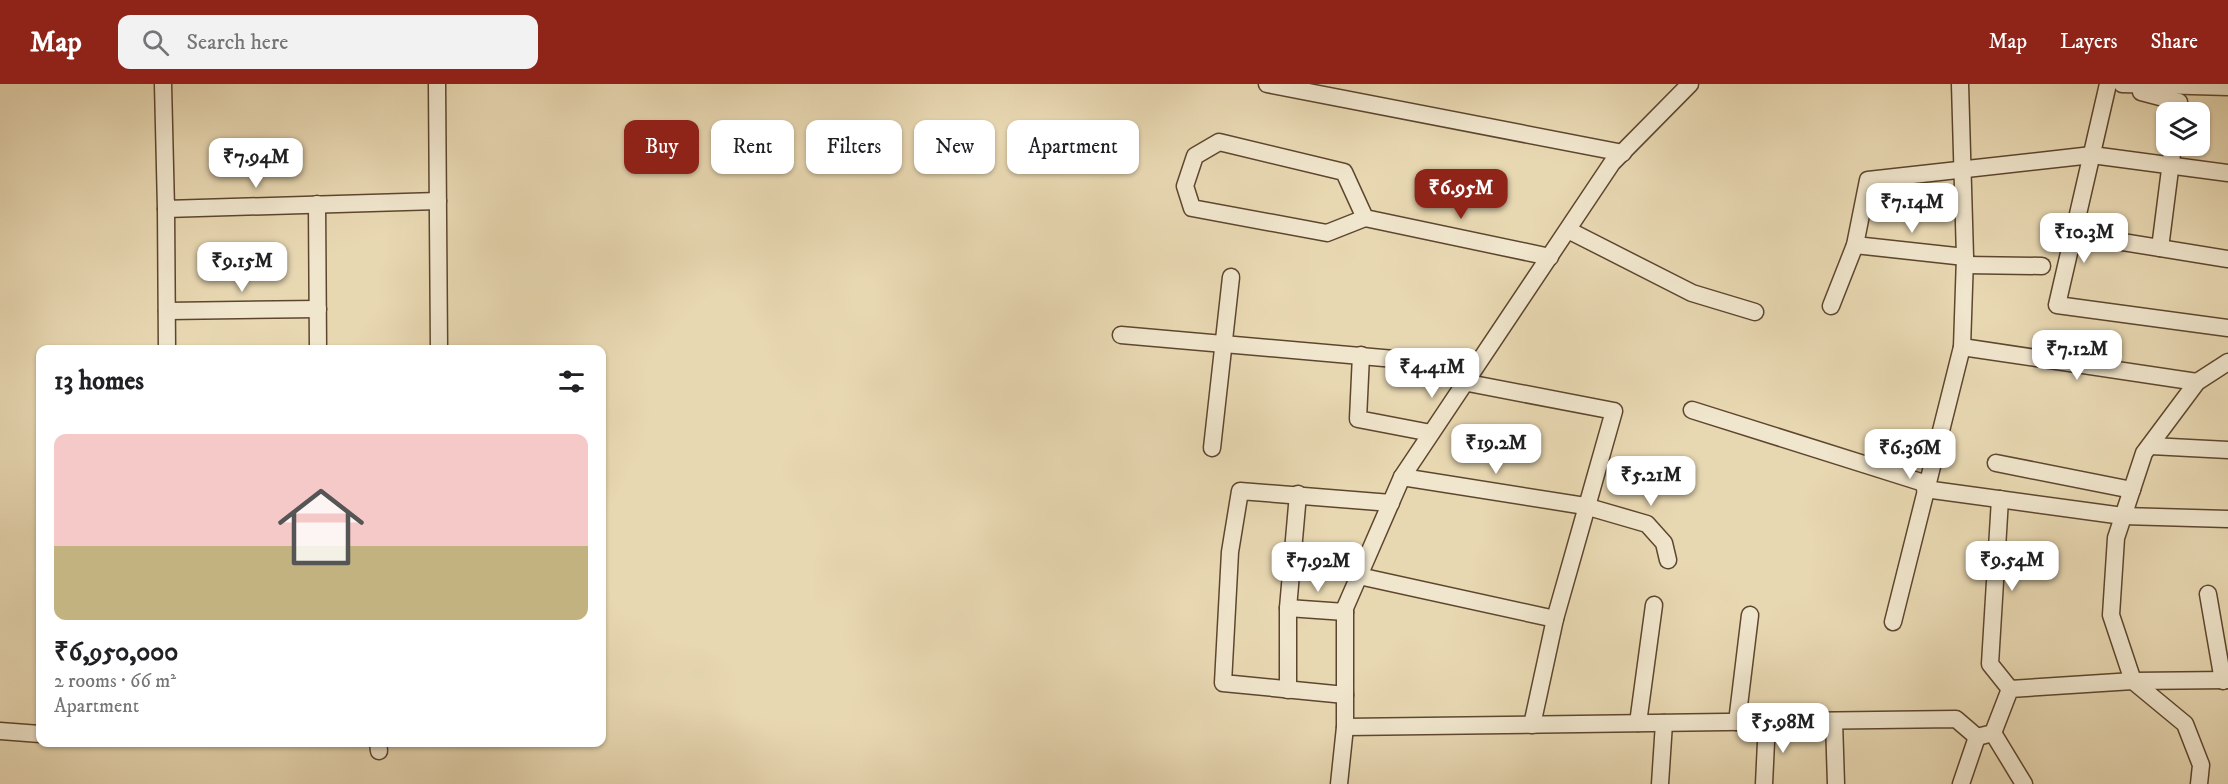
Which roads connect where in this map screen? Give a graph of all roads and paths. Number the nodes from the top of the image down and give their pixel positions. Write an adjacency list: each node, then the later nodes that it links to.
1 (163, 84): 19 (street)
2 (437, 84): 17 (street)
3 (1267, 84): 11 (street)
4 (1689, 84): 11 (street)
5 (1960, 84): 15 (street)
6 (2108, 84): 12 (street)
7 (2122, 84): 8 (street)
8 (2228, 87)
9 (2140, 92): 10 (street)
10 (2179, 102)
11 (1623, 153): 21 (street)
12 (2092, 155): 14 (street); 15 (street); 22 (street)
13 (2172, 156): 14 (street)
14 (2171, 166): 16 (street); 24 (street)
15 (1963, 171): 23 (street); 27 (street)
16 (2228, 173)
17 (438, 201): 18 (street); 39 (street)
18 (317, 204): 19 (street); 31 (street)
19 (166, 209): 32 (street)
20 (1365, 218): 20 (street); 25 (street)
21 (1568, 230): 25 (street); 33 (street)
22 (2073, 234): 24 (street); 34 (street)
23 (1855, 245): 27 (street); 30 (street)
24 (2160, 248): 26 (street)
25 (1550, 257): 43 (street)
26 (2228, 259)
27 (1965, 261): 28 (street); 40 (street)
28 (2042, 266)
29 (1231, 277): 36 (street)
30 (1831, 306)
31 (318, 309): 32 (street); 38 (street)
32 (167, 311): 37 (street)
33 (1755, 312)
34 (2228, 328)
35 (1121, 335): 36 (street)
36 (1223, 344): 41 (street); 49 (street)
37 (167, 345)
38 (318, 345)
39 (439, 345)
40 (1962, 347): 45 (street); 53 (street)
41 (1361, 355): 43 (street); 47 (street)
42 (2228, 362): 45 (street)
43 (1474, 366): 44 (street)
44 (1464, 382): 47 (street); 58 (street)
45 (2197, 382): 48 (street)
46 (1692, 410): 53 (street)
47 (1431, 433): 52 (street)
48 (2151, 446): 50 (street); 54 (street)
49 (1212, 448)
50 (2228, 450)
51 (1996, 462): 54 (street)
52 (1402, 477): 57 (street); 58 (street)
53 (1926, 486): 56 (street); 69 (street)
54 (2132, 490): 59 (street)
55 (1298, 494): 57 (street); 65 (street); 73 (street)
56 (2000, 499): 59 (street); 72 (street)
57 (1391, 503): 62 (street)
58 (1585, 506): 61 (street); 68 (street)
59 (2123, 516): 60 (street); 71 (street)
60 (2228, 519)
61 (1668, 560)
62 (1359, 576): 66 (street); 68 (street)
63 (2208, 594): 70 (street)
64 (1654, 604): 78 (street)
65 (1288, 608): 66 (street); 73 (street)
66 (1345, 612): 74 (street)
67 (1750, 615): 77 (street)
68 (1555, 619): 80 (street)
69 (1893, 622)
70 (2226, 680): 71 (street)
71 (2133, 681): 72 (street); 92 (street)
72 (2010, 689): 83 (street)
73 (1288, 690): 74 (street)
74 (1345, 695): 81 (street)
75 (1767, 721): 76 (street); 77 (street); 88 (street)
76 (1834, 721): 85 (street); 89 (street)
77 (1737, 722): 79 (street)
78 (1638, 723): 79 (street); 80 (street)
79 (1664, 723): 87 (street)
80 (1532, 725): 81 (street)
81 (1345, 727): 86 (street)
82 (0, 731): 84 (street)
83 (1994, 733): 85 (street); 91 (street)
84 (36, 734)
85 (1977, 737): 90 (street)
86 (1339, 784)
87 (1660, 784)
88 (1764, 784)
89 (1836, 784)
90 (1960, 784)
91 (2024, 784)
92 (2199, 784)

